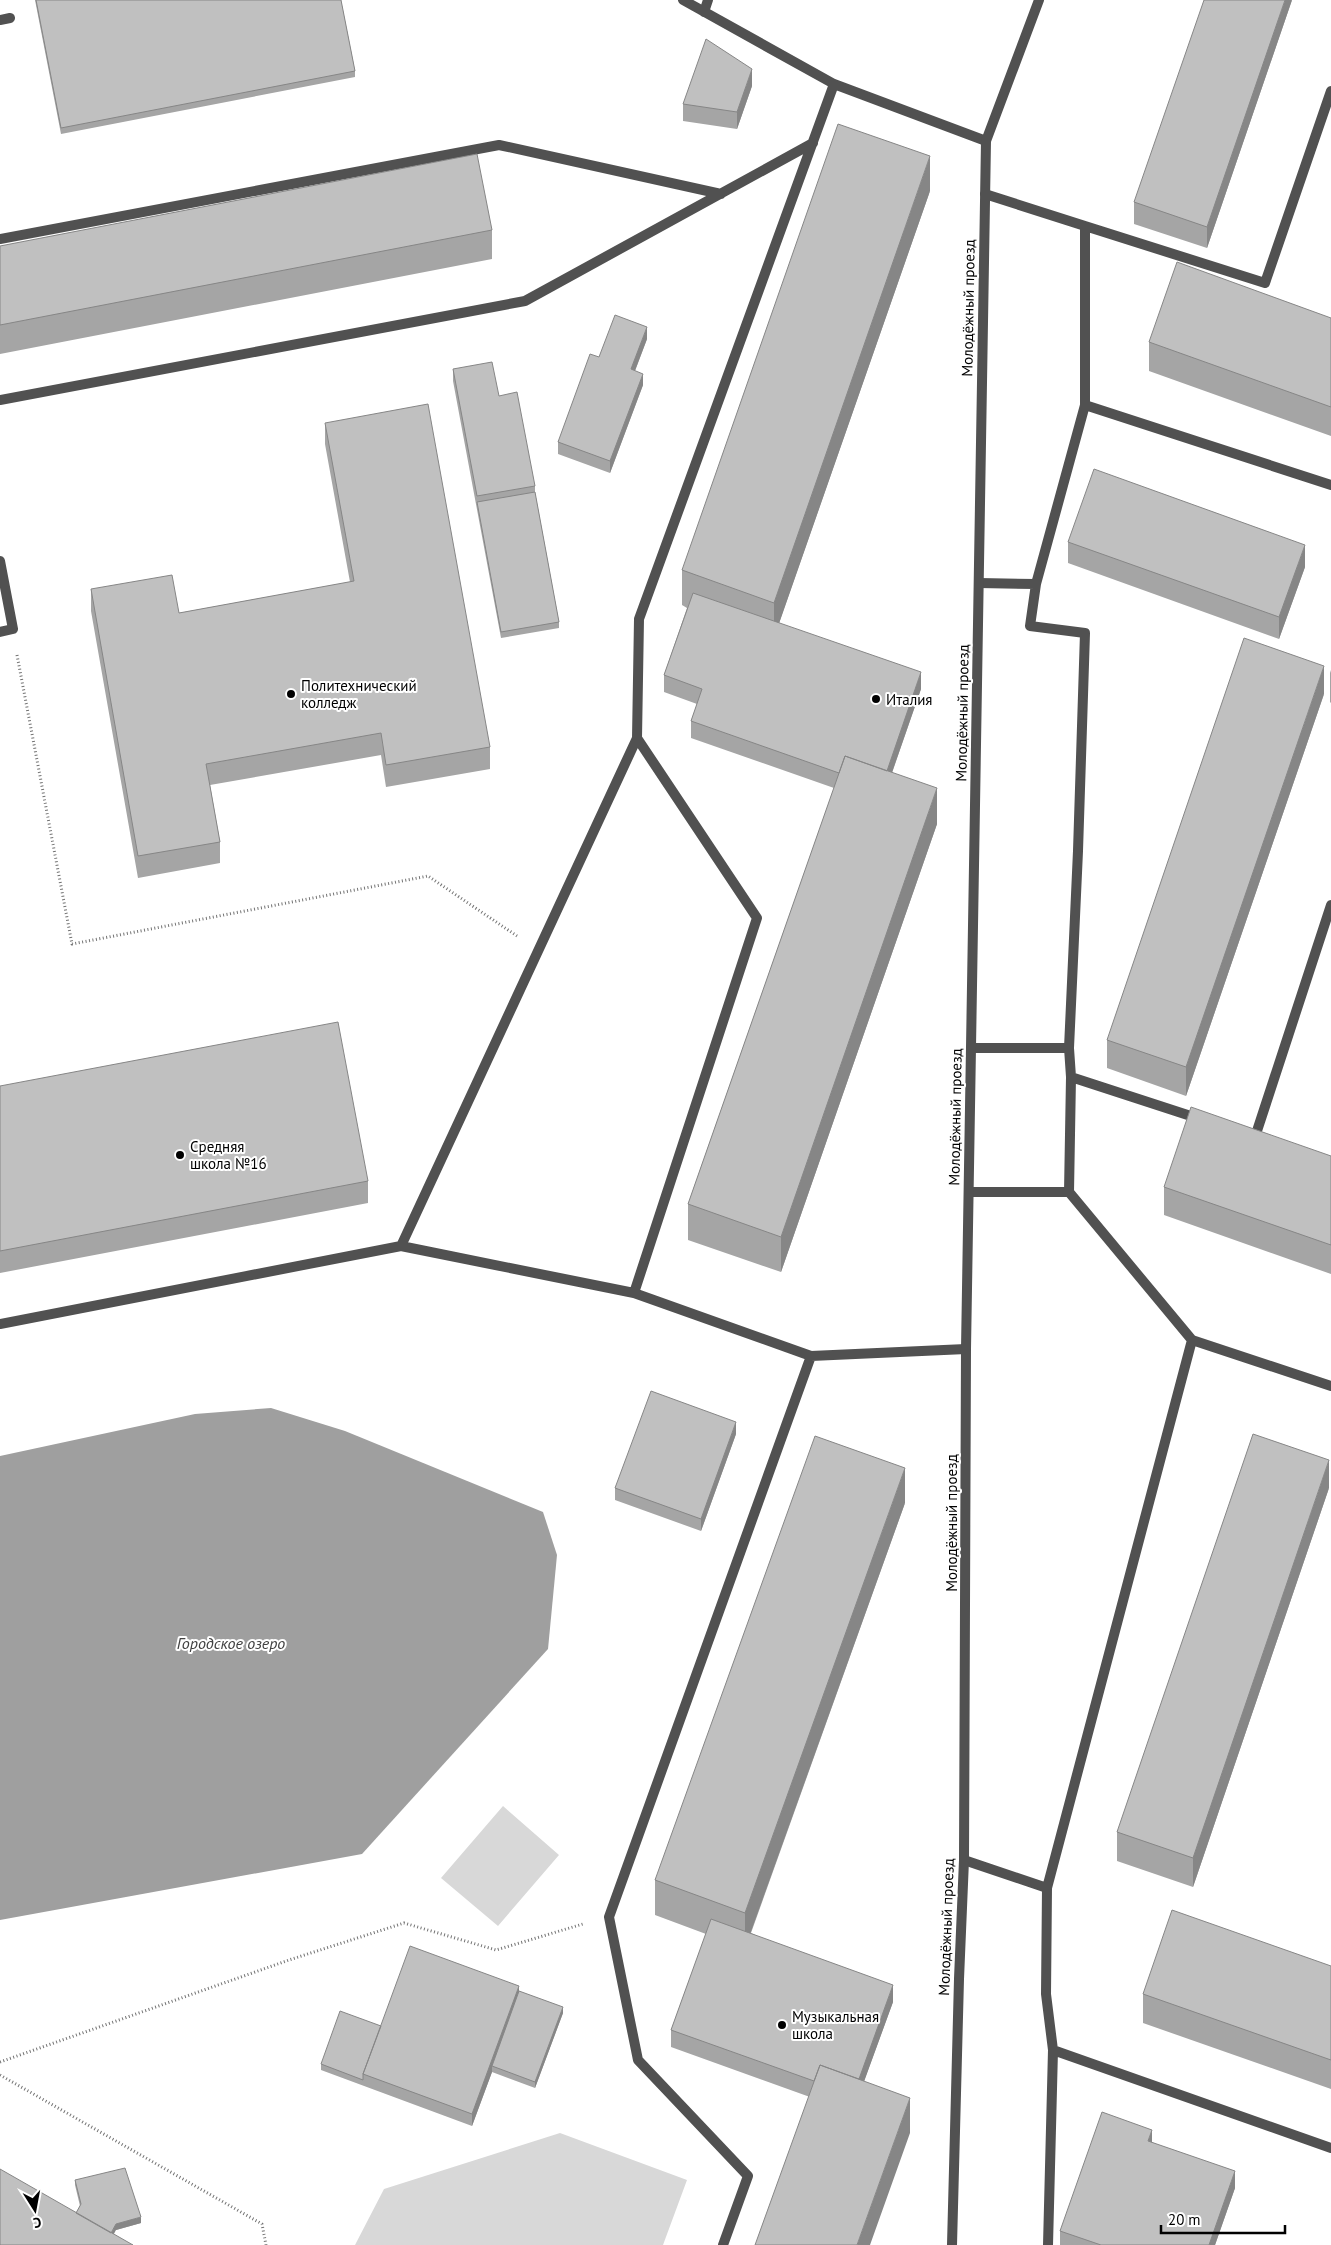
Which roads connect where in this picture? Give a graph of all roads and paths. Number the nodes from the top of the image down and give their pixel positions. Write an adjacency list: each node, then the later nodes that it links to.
1 (683, 0): 4 (street)
2 (708, 0): 4 (street)
3 (1039, 0): 7 (street, Молодёжный проезд)
4 (704, 12): 5 (street)
5 (834, 84): 7 (street); 8 (street)
6 (1331, 91): 11 (street)
7 (986, 141): 10 (street, Молодёжный проезд)
8 (813, 143): 9 (street); 21 (street)
9 (721, 194): 12 (street); 13 (street)
10 (985, 194): 11 (street); 17 (street, Молодёжный проезд)
11 (1085, 226): 14 (street)
12 (0, 239)
13 (0, 400)
14 (1085, 406): 15 (street); 18 (street)
15 (1331, 485)
16 (0, 561): 19 (street)
17 (979, 583): 18 (street); 24 (street, Молодёжный проезд)
18 (1036, 584): 25 (street)
19 (13, 629): 20 (street); 23 (path)
20 (0, 632)
21 (637, 738): 23 (street); 32 (street)
22 (1331, 905): 28 (street)
23 (539, 951): 31 (street)
24 (972, 1048): 25 (street); 29 (street, Молодёжный проезд)
25 (1069, 1048): 26 (street)
26 (1072, 1077): 27 (street); 30 (street)
27 (1209, 1122)
28 (1237, 1130)
29 (969, 1192): 30 (street); 35 (street, Молодёжный проезд)
30 (1070, 1192): 34 (street)
31 (401, 1246): 32 (street); 33 (street)
32 (634, 1293): 36 (street)
33 (0, 1324)
34 (1192, 1340): 37 (street); 39 (street)
35 (966, 1349): 36 (street); 38 (street, Молодёжный проезд)
36 (811, 1356): 40 (street)
37 (1331, 1386)
38 (964, 1860): 39 (street); 47 (street, Молодёжный проезд)
39 (1047, 1888): 41 (street)
40 (609, 1916): 42 (path); 46 (street)
41 (1053, 2050): 44 (street); 48 (street)
42 (0, 2062)
43 (0, 2075): 45 (path)
44 (1331, 2148)
45 (266, 2245)
46 (723, 2245)
47 (952, 2245)
48 (1048, 2245)

